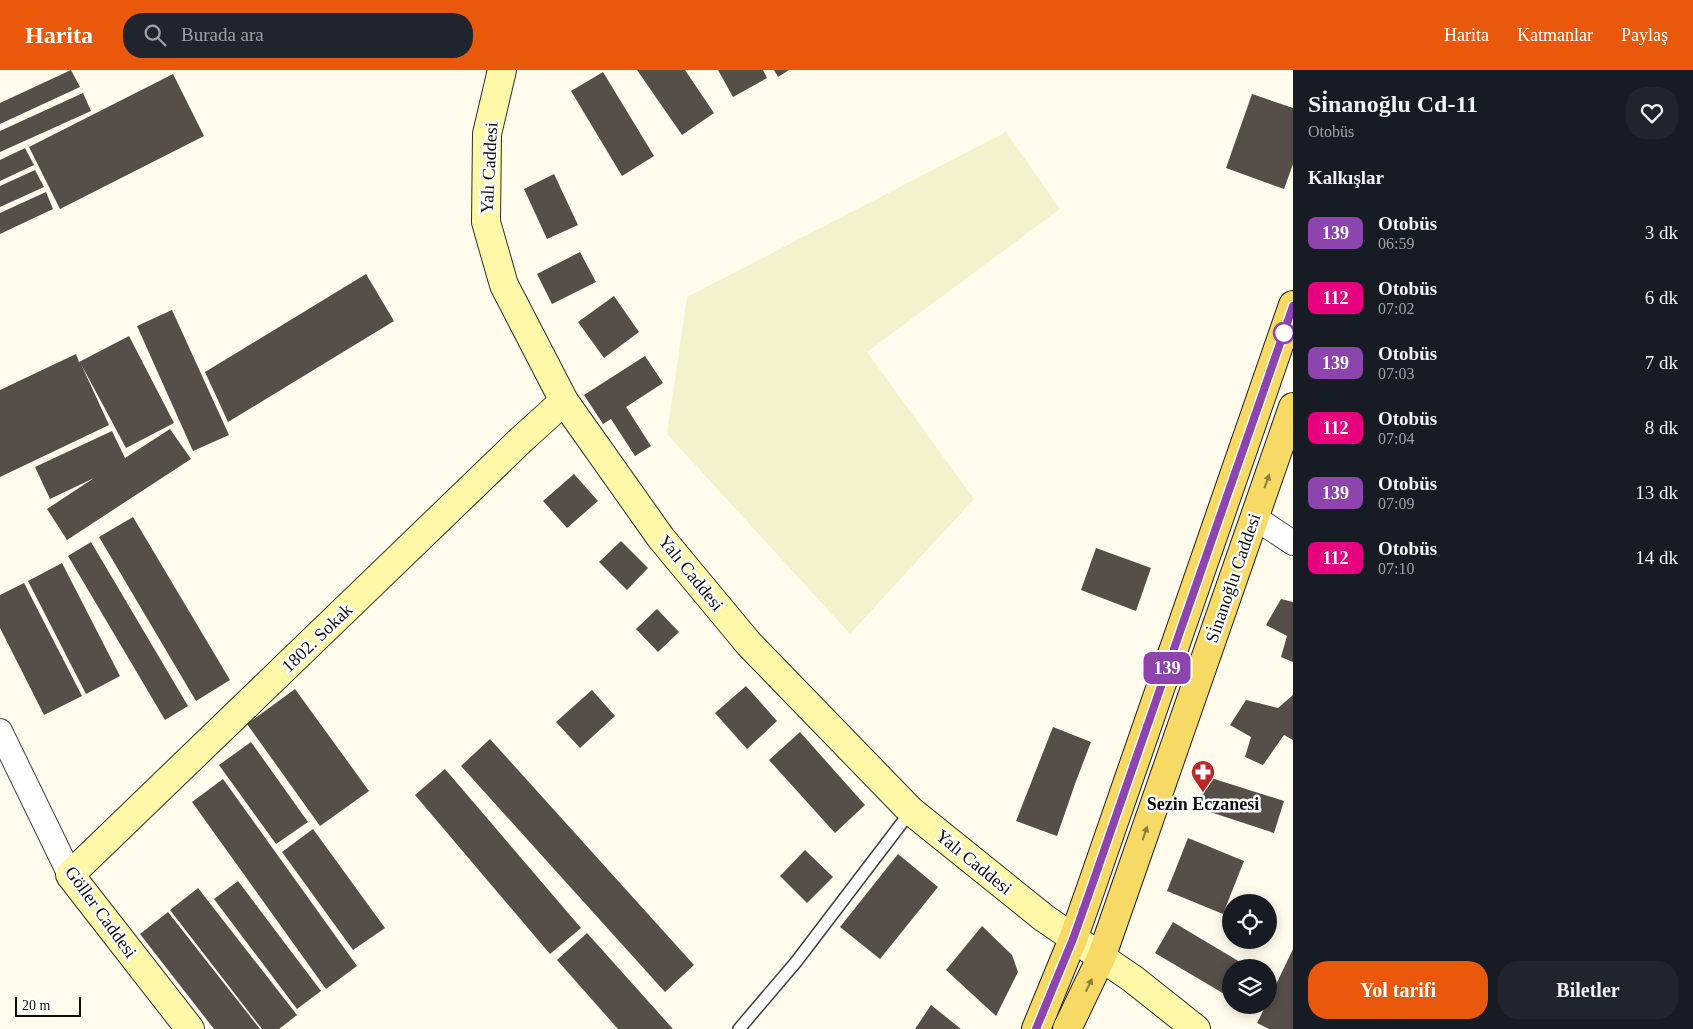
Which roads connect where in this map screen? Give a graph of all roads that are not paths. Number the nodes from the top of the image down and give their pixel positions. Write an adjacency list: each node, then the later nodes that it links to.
1 (502, 70): 3 (street, Yalı Caddesi)
2 (1293, 306): 10 (main road, Si̇nanoğlu Caddesi)
3 (564, 401): 8 (street, Yalı Caddesi); 9 (street, 1802. Sokak)
4 (1293, 407): 5 (main road, Si̇nanoğlu Caddesi, one-way to 4)
5 (1254, 517): 6 (street); 11 (main road, Si̇nanoğlu Caddesi, one-way to 5)
6 (1293, 543)
7 (0, 731): 9 (street, Göller Caddesi)
8 (911, 811): 10 (street, Yalı Caddesi); 13 (lane)
9 (70, 875): 12 (street, Göller Caddesi)
10 (1073, 939): 11 (street, Yalı Caddesi); 14 (main road, Si̇nanoğlu Caddesi)
11 (1101, 958): 15 (main road, Si̇nanoğlu Caddesi, one-way to 11); 16 (street, Yalı Caddesi)
12 (190, 1029)
13 (738, 1029)
14 (1036, 1029)
15 (1067, 1029)
16 (1196, 1029)

